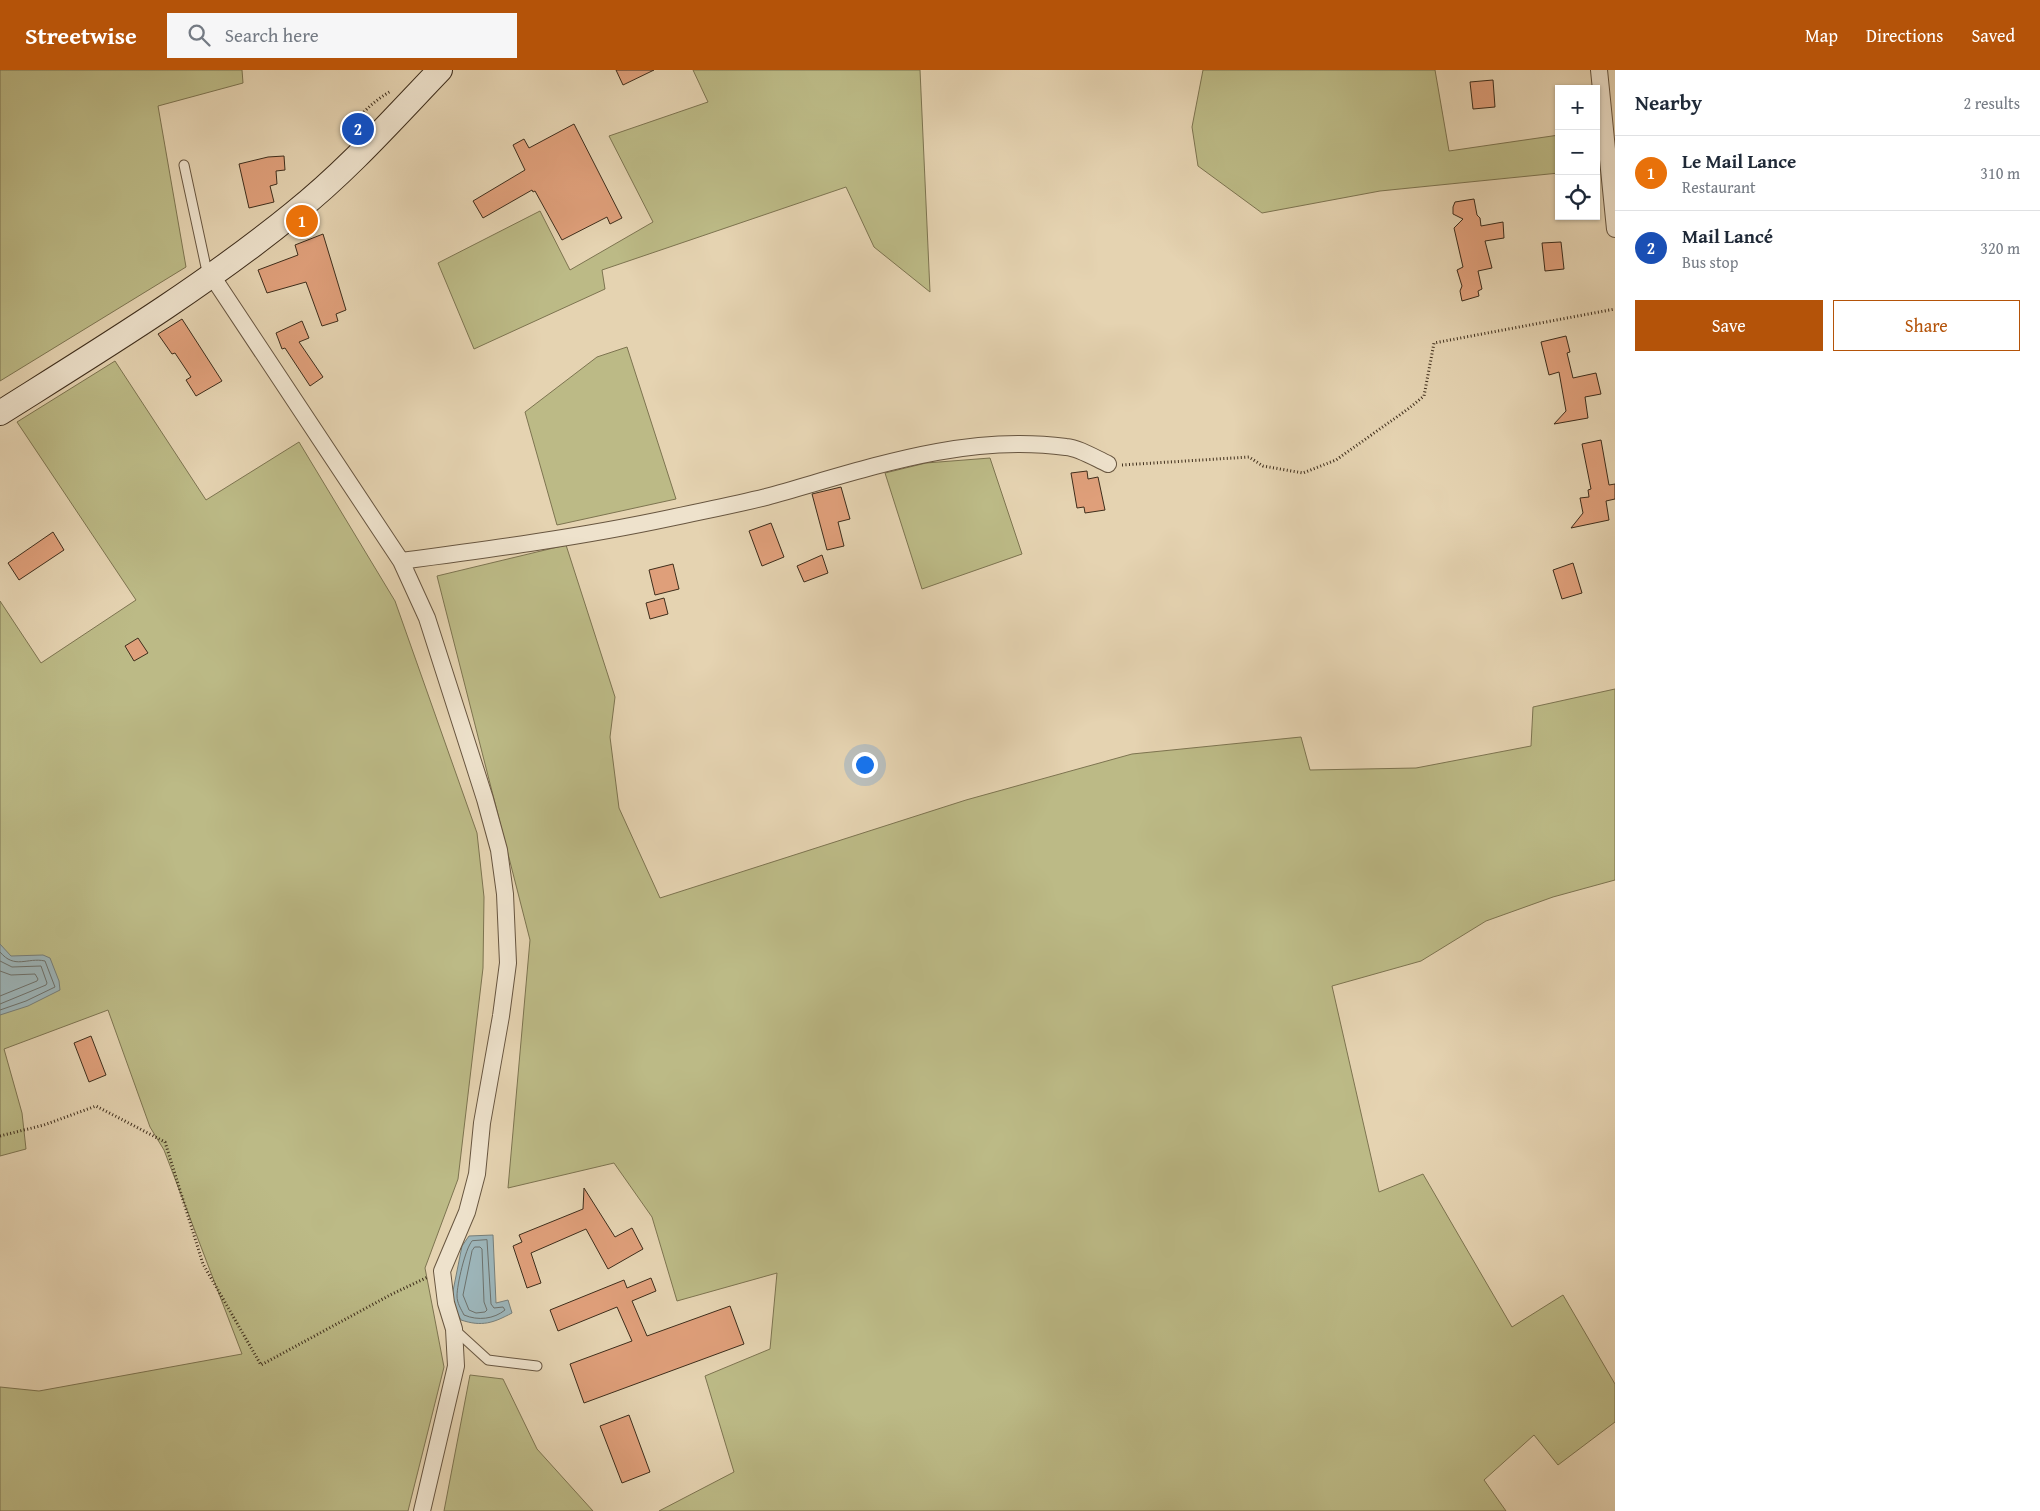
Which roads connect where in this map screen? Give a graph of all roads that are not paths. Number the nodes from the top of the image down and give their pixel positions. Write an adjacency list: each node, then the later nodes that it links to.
1 (440, 70): 5 (main road)
2 (1599, 70): 4 (street)
3 (184, 165): 5 (lane)
4 (1615, 229)
5 (212, 276): 6 (main road); 8 (street)
6 (0, 413)
7 (1108, 464): 8 (street)
8 (401, 561): 9 (street)
9 (454, 1329): 10 (lane); 11 (street)
10 (537, 1366)
11 (422, 1511)

